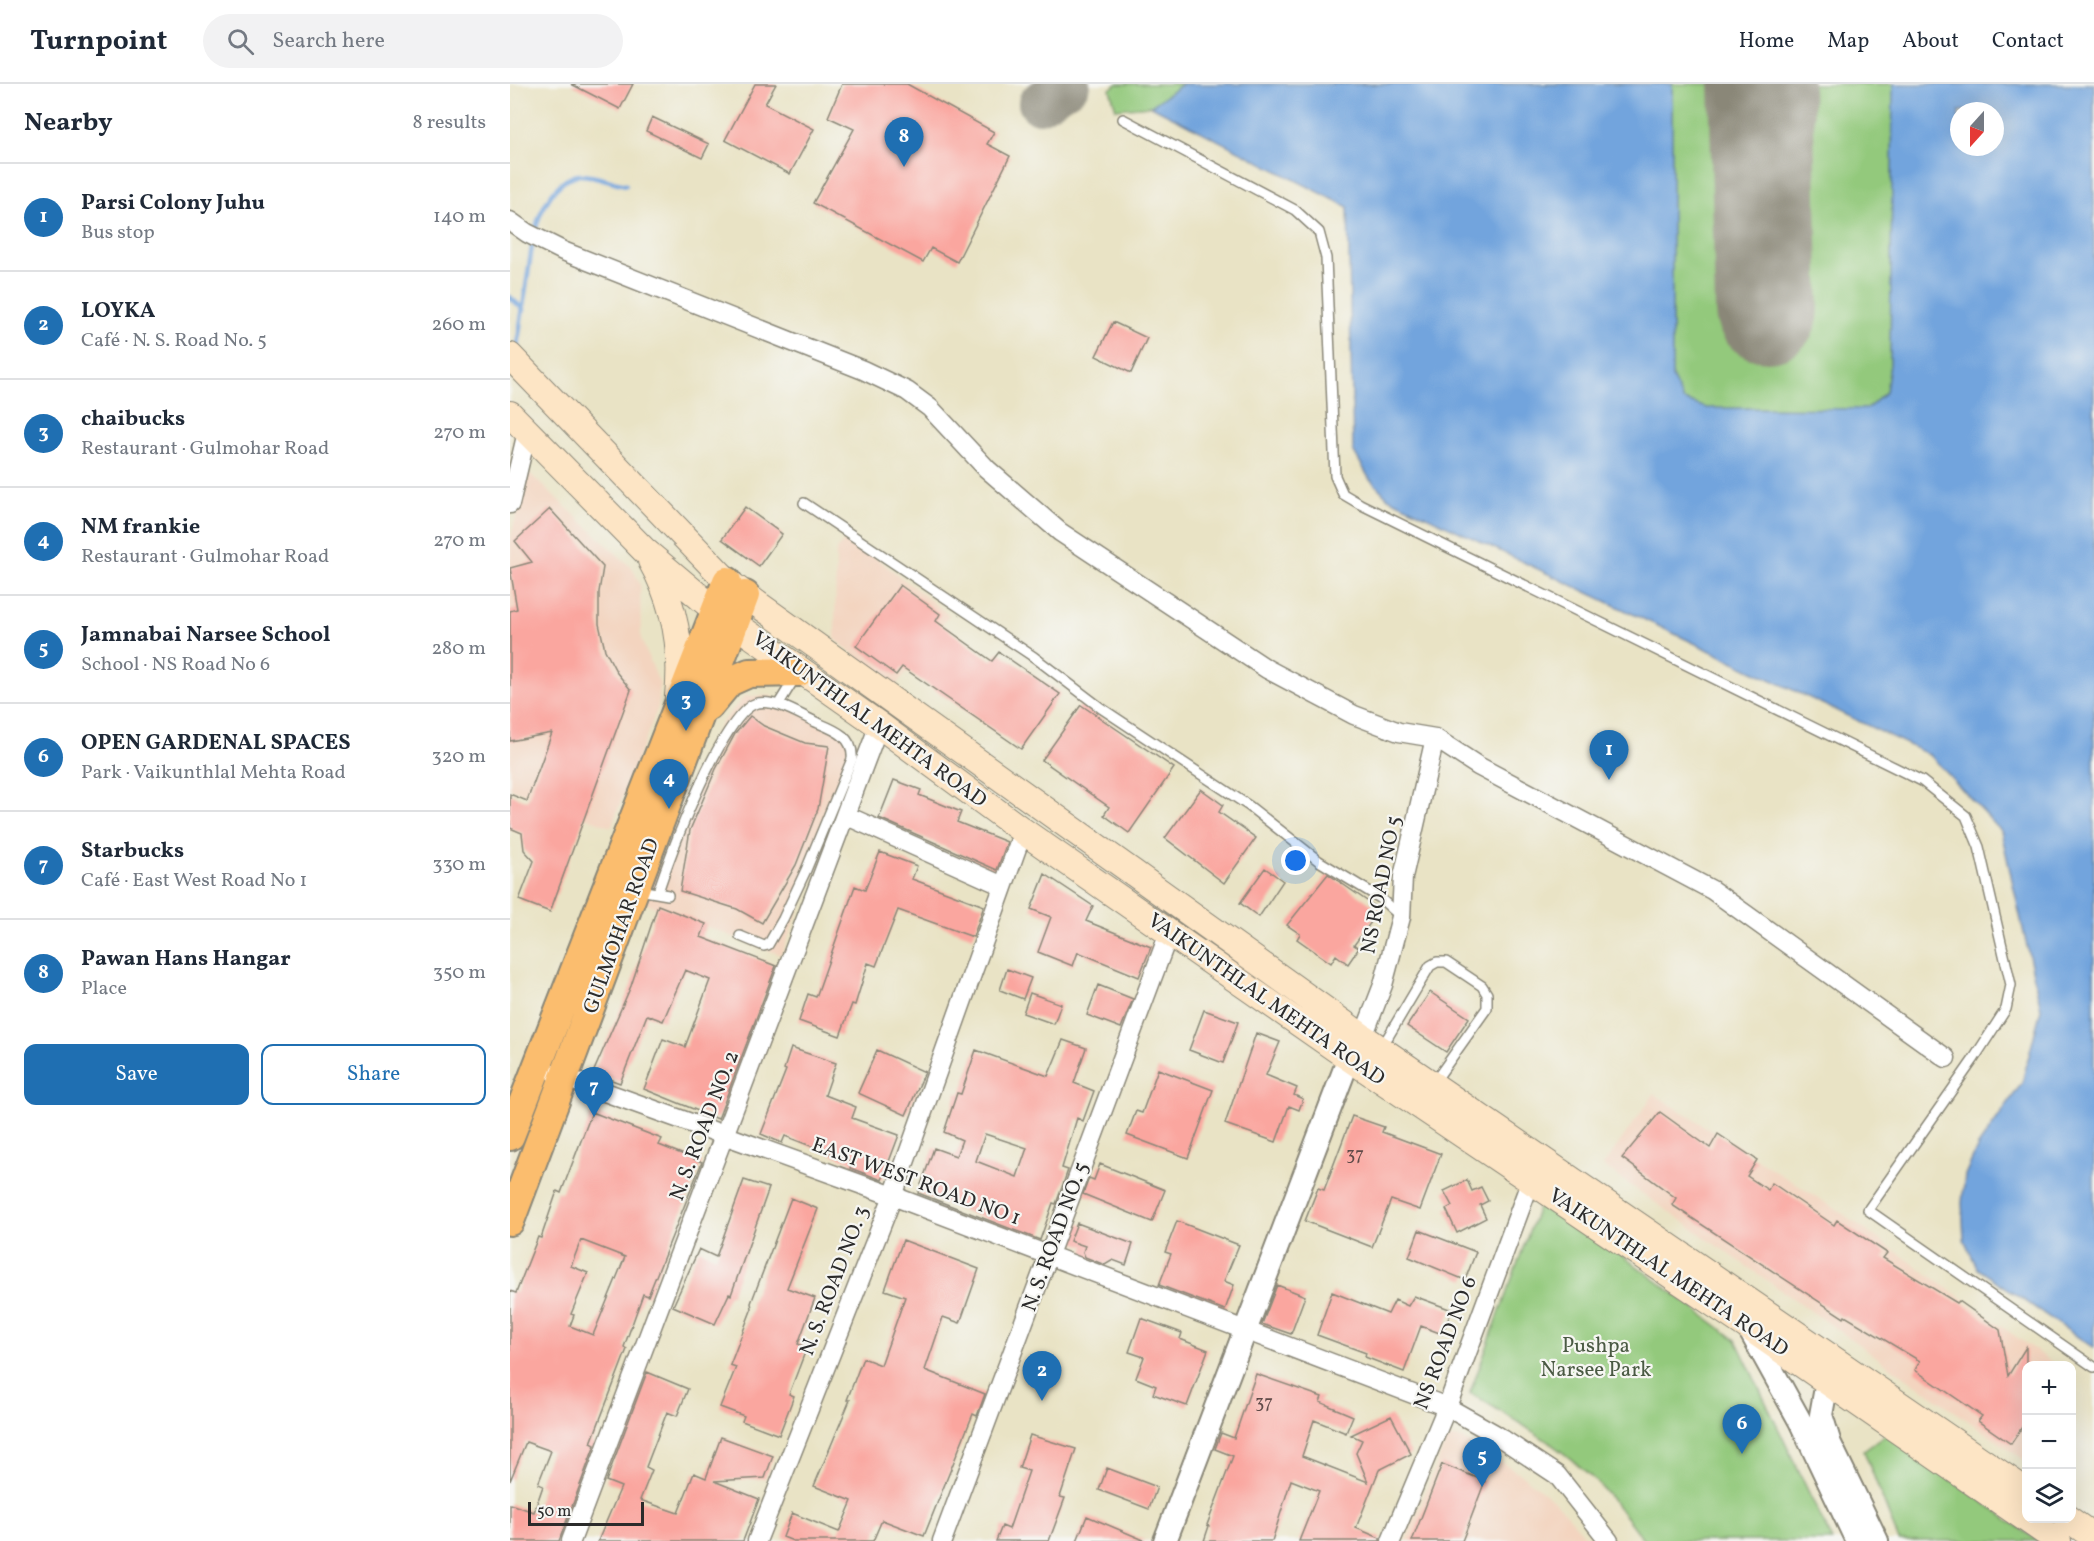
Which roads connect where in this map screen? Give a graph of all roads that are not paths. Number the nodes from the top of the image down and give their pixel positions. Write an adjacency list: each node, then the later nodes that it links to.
1 (1123, 119): 40 (lane)
2 (510, 221): 14 (street)
3 (510, 356): 8 (main road, VAIKUNTHLAL MEHTA ROAD)
4 (518, 423): 6 (street); 7 (main road, VAIKUNTHLAL MEHTA ROAD)
5 (804, 503): 23 (lane)
6 (510, 504)
7 (645, 551): 9 (main road, VAIKUNTHLAL MEHTA ROAD); 12 (main road)
8 (736, 588): 9 (main road, GULMOHAR ROAD); 27 (main road, VAIKUNTHLAL MEHTA ROAD)
9 (724, 617): 10 (main road, VAIKUNTHLAL MEHTA ROAD); 12 (main road, GULMOHAR ROAD)
10 (799, 672): 11 (lane); 12 (main road); 13 (main road, VAIKUNTHLAL MEHTA ROAD)
11 (778, 705): 15 (lane); 19 (lane)
12 (688, 713): 19 (main road, GULMOHAR ROAD); 21 (main road, GULMOHAR ROAD)
13 (879, 725): 15 (street, N. S. ROAD NO. 2); 17 (main road, VAIKUNTHLAL MEHTA ROAD)
14 (1434, 738): 23 (street, NS ROAD NO 5); 28 (street)
15 (850, 769): 16 (street, N. S. ROAD NO. 2); 20 (lane)
16 (845, 815): 18 (street); 22 (street, N. S. ROAD NO. 2)
17 (1023, 831): 18 (street, N. S. ROAD NO. 3); 25 (main road, VAIKUNTHLAL MEHTA ROAD)
18 (1004, 886): 35 (street, N. S. ROAD NO. 3)
19 (654, 892): 24 (main road, GULMOHAR ROAD)
20 (789, 908): 22 (lane); 26 (lane)
21 (596, 914): 24 (main road); 29 (main road, GULMOHAR ROAD)
22 (809, 914): 33 (street, N. S. ROAD NO. 2)
23 (1401, 917): 27 (street, NS ROAD NO 5)
24 (622, 925): 30 (main road, GULMOHAR ROAD)
25 (1169, 933): 27 (main road, VAIKUNTHLAL MEHTA ROAD); 37 (street, N. S. ROAD NO. 5)
26 (740, 936)
27 (1364, 1048): 31 (main road, VAIKUNTHLAL MEHTA ROAD); 31 (lane); 34 (main road, VAIKUNTHLAL MEHTA ROAD); 39 (street)
28 (1946, 1058)
29 (536, 1068): 30 (street, EAST WEST ROAD NO 1); 32 (main road, GULMOHAR ROAD)
30 (566, 1078): 33 (street, EAST WEST ROAD NO 1); 36 (main road, GULMOHAR ROAD)
31 (1432, 1085): 34 (main road, VAIKUNTHLAL MEHTA ROAD)
32 (510, 1136)
33 (726, 1137): 35 (street, EAST WEST ROAD NO 1); 48 (street, N. S. ROAD NO. 2)
34 (1538, 1171): 38 (main road, VAIKUNTHLAL MEHTA ROAD); 42 (street, NS ROAD NO 6); 45 (main road, VAIKUNTHLAL MEHTA ROAD)
35 (892, 1196): 37 (street, EAST WEST ROAD NO 1); 49 (street, N. S. ROAD NO. 3)
36 (510, 1221)
37 (1050, 1256): 39 (street, EAST WEST ROAD NO 1); 50 (street, N. S. ROAD NO. 5)
38 (1748, 1327): 41 (main road, VAIKUNTHLAL MEHTA ROAD); 44 (street)
39 (1246, 1331): 42 (street, EAST WEST ROAD NO 1); 51 (street)
40 (2094, 1367)
41 (1827, 1382): 43 (street); 56 (main road, VAIKUNTHLAL MEHTA ROAD)
42 (1447, 1407): 52 (street, NS ROAD NO 6); 53 (street, EAST WEST ROAD NO 1)
43 (1821, 1415): 44 (street); 55 (street)
44 (1800, 1421): 54 (street)
45 (2022, 1488)
46 (2074, 1523): 47 (main road)
47 (2094, 1537)
48 (571, 1541)
49 (757, 1541)
50 (942, 1541)
51 (1165, 1541)
52 (1391, 1541)
53 (1609, 1541)
54 (1857, 1541)
55 (1877, 1541)
56 (2058, 1541)

